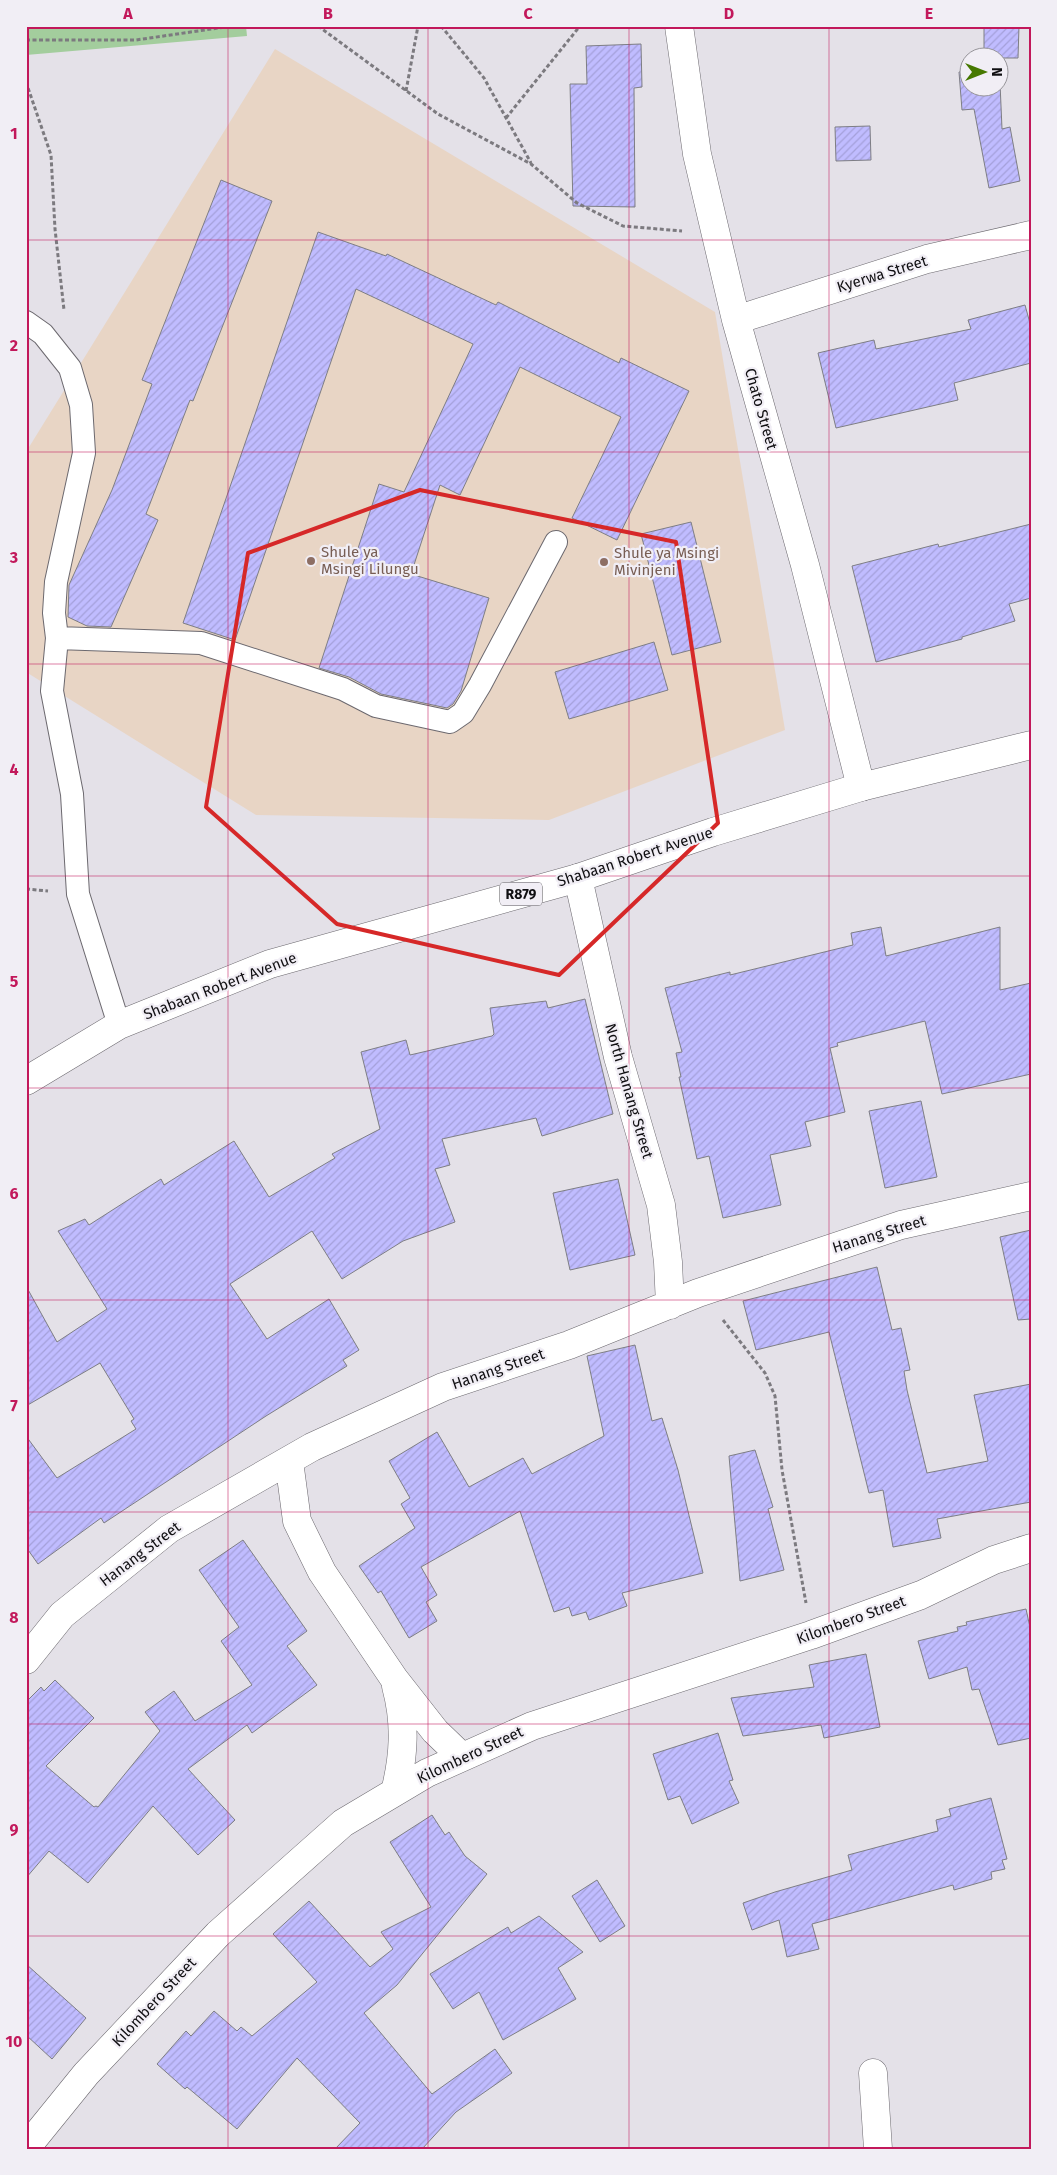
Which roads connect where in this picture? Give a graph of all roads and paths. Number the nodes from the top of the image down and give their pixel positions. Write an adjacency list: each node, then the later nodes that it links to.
1 (232, 26): 7 (path)
2 (318, 26): 9 (path)
3 (418, 26): 9 (path)
4 (441, 26): 10 (path)
5 (580, 26): 10 (path)
6 (679, 26): 12 (street, Chato Street)
7 (26, 40)
8 (26, 82): 14 (path)
9 (406, 91): 11 (path)
10 (506, 118): 11 (path)
11 (531, 164): 12 (path)
12 (715, 231): 15 (street, Chato Street)
13 (1031, 235): 15 (street, Kyerwa Street)
14 (64, 312)
15 (736, 320): 20 (street, Chato Street)
16 (26, 322): 18 (lane)
17 (556, 542): 18 (lane)
18 (57, 638): 22 (lane)
19 (1031, 744): 20 (street, Shabaan Robert Avenue / R879)
20 (861, 787): 21 (street, Shabaan Robert Avenue / R879)
21 (578, 878): 22 (street, Shabaan Robert Avenue / R879); 26 (street, North Hanang Street)
22 (119, 1025): 23 (street, Shabaan Robert Avenue / R879)
23 (26, 1081)
24 (1031, 1196): 25 (street, Hanang Street)
25 (698, 1293): 26 (street, Hanang Street); 29 (path)
26 (670, 1305): 27 (street, Hanang Street)
27 (289, 1461): 30 (street, Hanang Street); 31 (street)
28 (1031, 1548): 29 (street, Kilombero Street)
29 (811, 1635): 32 (street, Kilombero Street)
30 (26, 1660)
31 (395, 1680): 32 (street); 33 (street)
32 (462, 1757): 33 (street, Kilombero Street)
33 (395, 1792): 35 (street, Kilombero Street)
34 (873, 2073): 36 (street)
35 (26, 2148)
36 (878, 2149)

